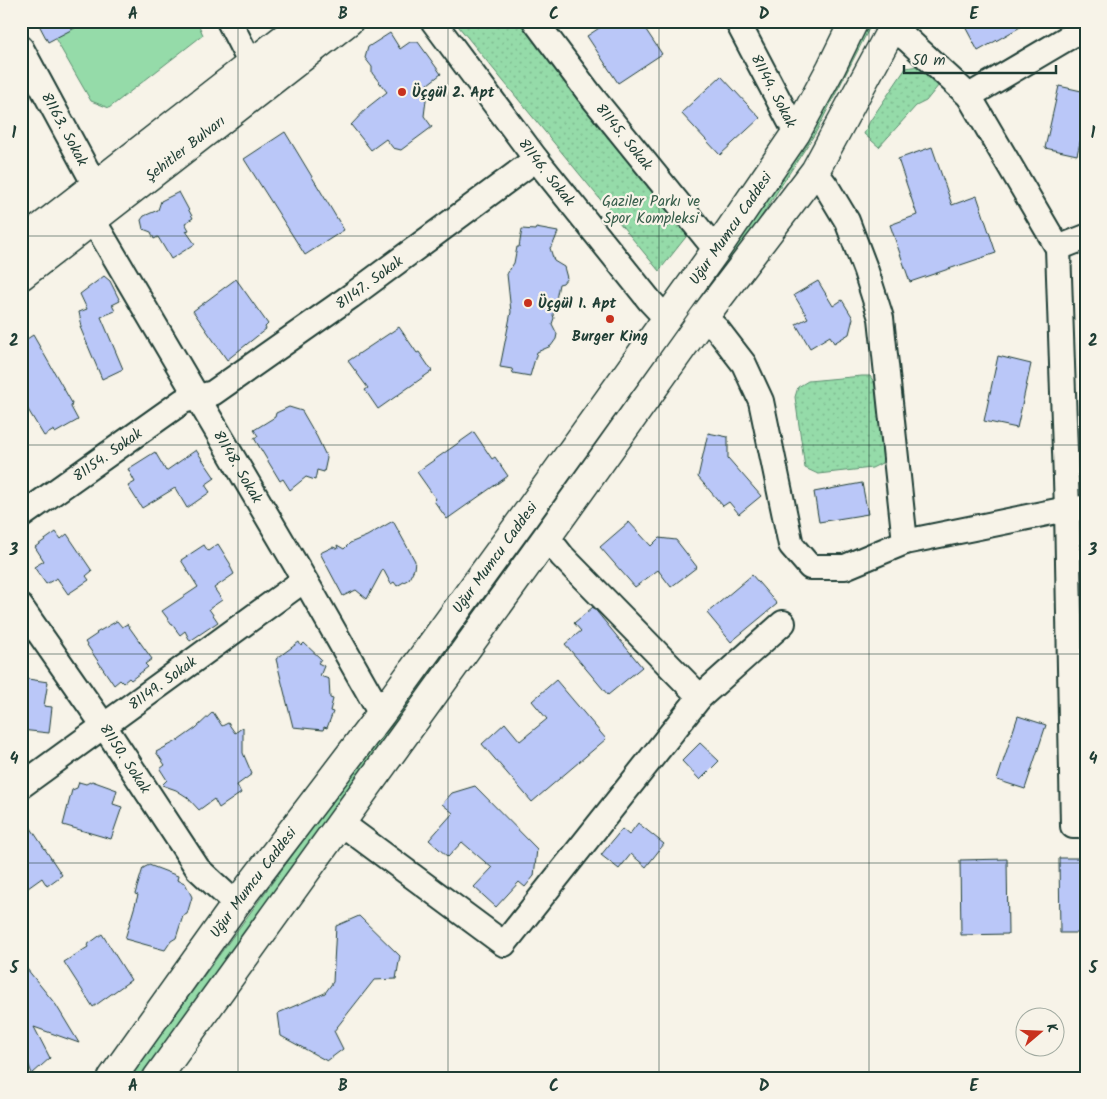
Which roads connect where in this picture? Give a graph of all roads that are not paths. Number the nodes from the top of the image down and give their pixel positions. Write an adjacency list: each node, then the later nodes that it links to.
1 (229, 21): 11 (street)
2 (306, 21): 11 (street, Şehitler Bulvarı)
3 (349, 21): 17 (street, Şehitler Bulvarı)
4 (433, 21): 14 (street, 81146. Sokak)
5 (535, 21): 21 (street, 81145. Sokak)
6 (737, 21): 13 (street, 81144. Sokak)
7 (854, 21): 13 (street, Uğur Mumcu Caddesi)
8 (894, 25): 12 (street); 15 (street, Uğur Mumcu Caddesi)
9 (1086, 27): 12 (street)
10 (21, 48): 16 (street, 81163. Sokak)
11 (251, 64): 16 (street, Şehitler Bulvarı)
12 (969, 96): 20 (street)
13 (796, 133): 21 (street, Uğur Mumcu Caddesi)
14 (536, 159): 24 (street, 81146. Sokak); 25 (street, 81147. Sokak)
15 (815, 171): 23 (street, Uğur Mumcu Caddesi); 29 (street)
16 (96, 185): 19 (street, Şehitler Bulvarı)
17 (93, 220): 22 (street, Şehitler Bulvarı); 25 (street, 81148. Sokak)
18 (1086, 237): 20 (street)
19 (21, 243)
20 (1058, 248): 26 (street)
21 (716, 250): 24 (street, Uğur Mumcu Caddesi)
22 (21, 276)
23 (704, 317): 28 (street, Uğur Mumcu Caddesi); 29 (street)
24 (666, 318): 34 (street, Uğur Mumcu Caddesi)
25 (197, 398): 27 (street, 81154. Sokak); 30 (street, 81148. Sokak)
26 (1076, 508): 29 (street); 38 (street)
27 (21, 516)
28 (547, 537): 33 (street); 37 (street, Uğur Mumcu Caddesi)
29 (905, 542)
30 (304, 580): 34 (street, 81148. Sokak); 35 (street, 81149. Sokak)
31 (21, 607): 35 (street, 81150. Sokak)
32 (783, 622): 33 (street)
33 (700, 698): 37 (street)
34 (381, 714): 39 (street, Uğur Mumcu Caddesi)
35 (104, 726): 36 (street, 81149. Sokak); 39 (street, 81150. Sokak)
36 (21, 786)
37 (341, 823): 41 (street, Uğur Mumcu Caddesi)
38 (1086, 826)
39 (236, 904): 40 (street, Uğur Mumcu Caddesi)
40 (112, 1078)
41 (157, 1078)

